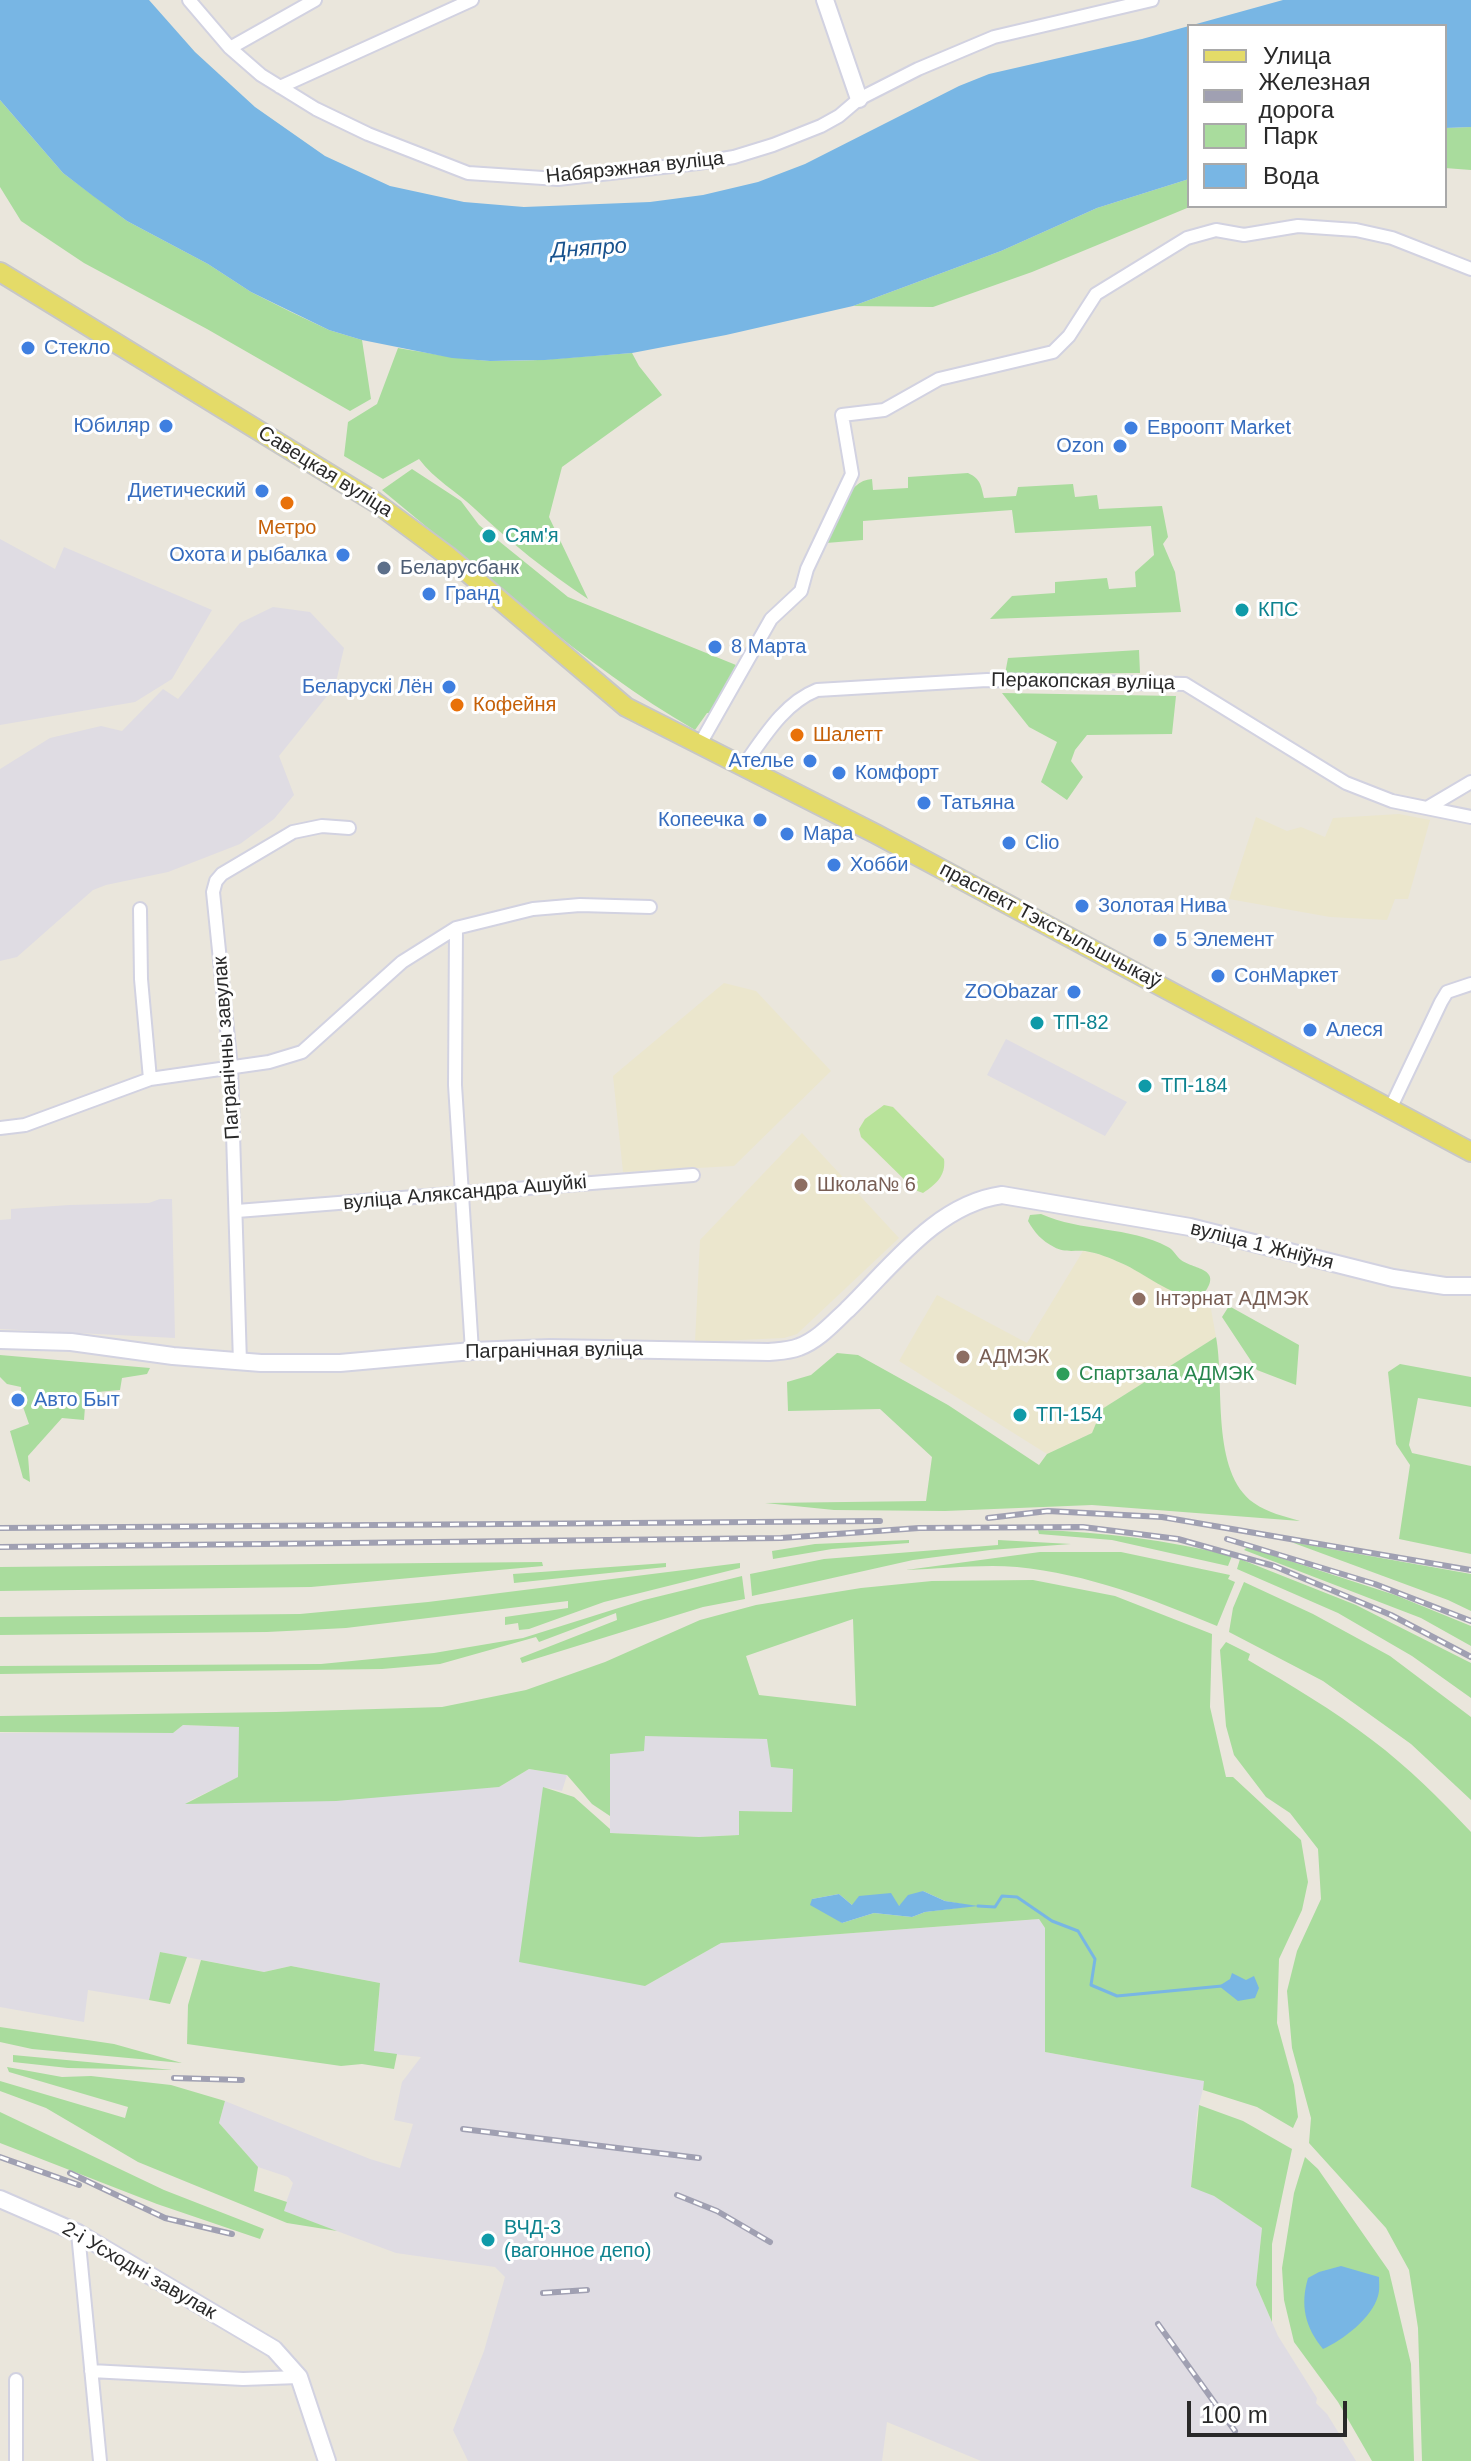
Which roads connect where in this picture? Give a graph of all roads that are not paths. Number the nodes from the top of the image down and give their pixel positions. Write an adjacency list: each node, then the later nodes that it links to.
1 (189, 0): 6 (street, Набярэжная вуліца)
2 (315, 0): 6 (street)
3 (472, 0): 7 (street)
4 (825, 0): 8 (main road)
5 (1152, 0): 8 (street, Набярэжная вуліца)
6 (230, 48): 7 (street, Набярэжная вуліца)
7 (280, 87): 8 (street, Набярэжная вуліца)
8 (859, 99)
9 (1471, 269): 12 (street)
10 (0, 272): 11 (main road, Савецкая вуліца)
11 (626, 707): 12 (main road, праспект Тэкстыльшчыкаў)
12 (700, 744): 13 (main road, праспект Тэкстыльшчыкаў)
13 (744, 765): 15 (street, Перакопская вуліца); 24 (main road, праспект Тэкстыльшчыкаў)
14 (1471, 782): 15 (street)
15 (1427, 808): 16 (street, Перакопская вуліца)
16 (1471, 817)
17 (349, 828): 22 (street, Пагранічны завулак)
18 (650, 907): 20 (street)
19 (140, 909): 23 (street)
20 (456, 928): 22 (street); 28 (street)
21 (1471, 984): 24 (street)
22 (231, 1068): 23 (street); 30 (street, Пагранічны завулак)
23 (150, 1079): 25 (street)
24 (1391, 1107): 26 (main road, праспект Тэкстыльшчыкаў)
25 (0, 1128)
26 (1471, 1152)
27 (693, 1175): 28 (street, вуліца Аляксандра Ашуйкі)
28 (463, 1194): 30 (street, вуліца Аляксандра Ашуйкі); 33 (street)
29 (1052, 1202): 31 (main road, вуліца 1 Жніўня); 33 (main road, Пагранічная вуліца)
30 (237, 1211): 34 (street, Пагранічны завулак)
31 (1471, 1286)
32 (0, 1340): 34 (main road, Пагранічная вуліца)
33 (472, 1351): 34 (main road, Пагранічная вуліца)
34 (240, 1363)
35 (0, 2199): 36 (main road, 2-і Усходні завулак)
36 (78, 2233): 37 (street); 38 (main road, 2-і Усходні завулак)
37 (91, 2371): 38 (street); 41 (street)
38 (299, 2377): 42 (main road)
39 (16, 2380): 40 (street)
40 (16, 2461)
41 (100, 2461)
42 (327, 2461)

